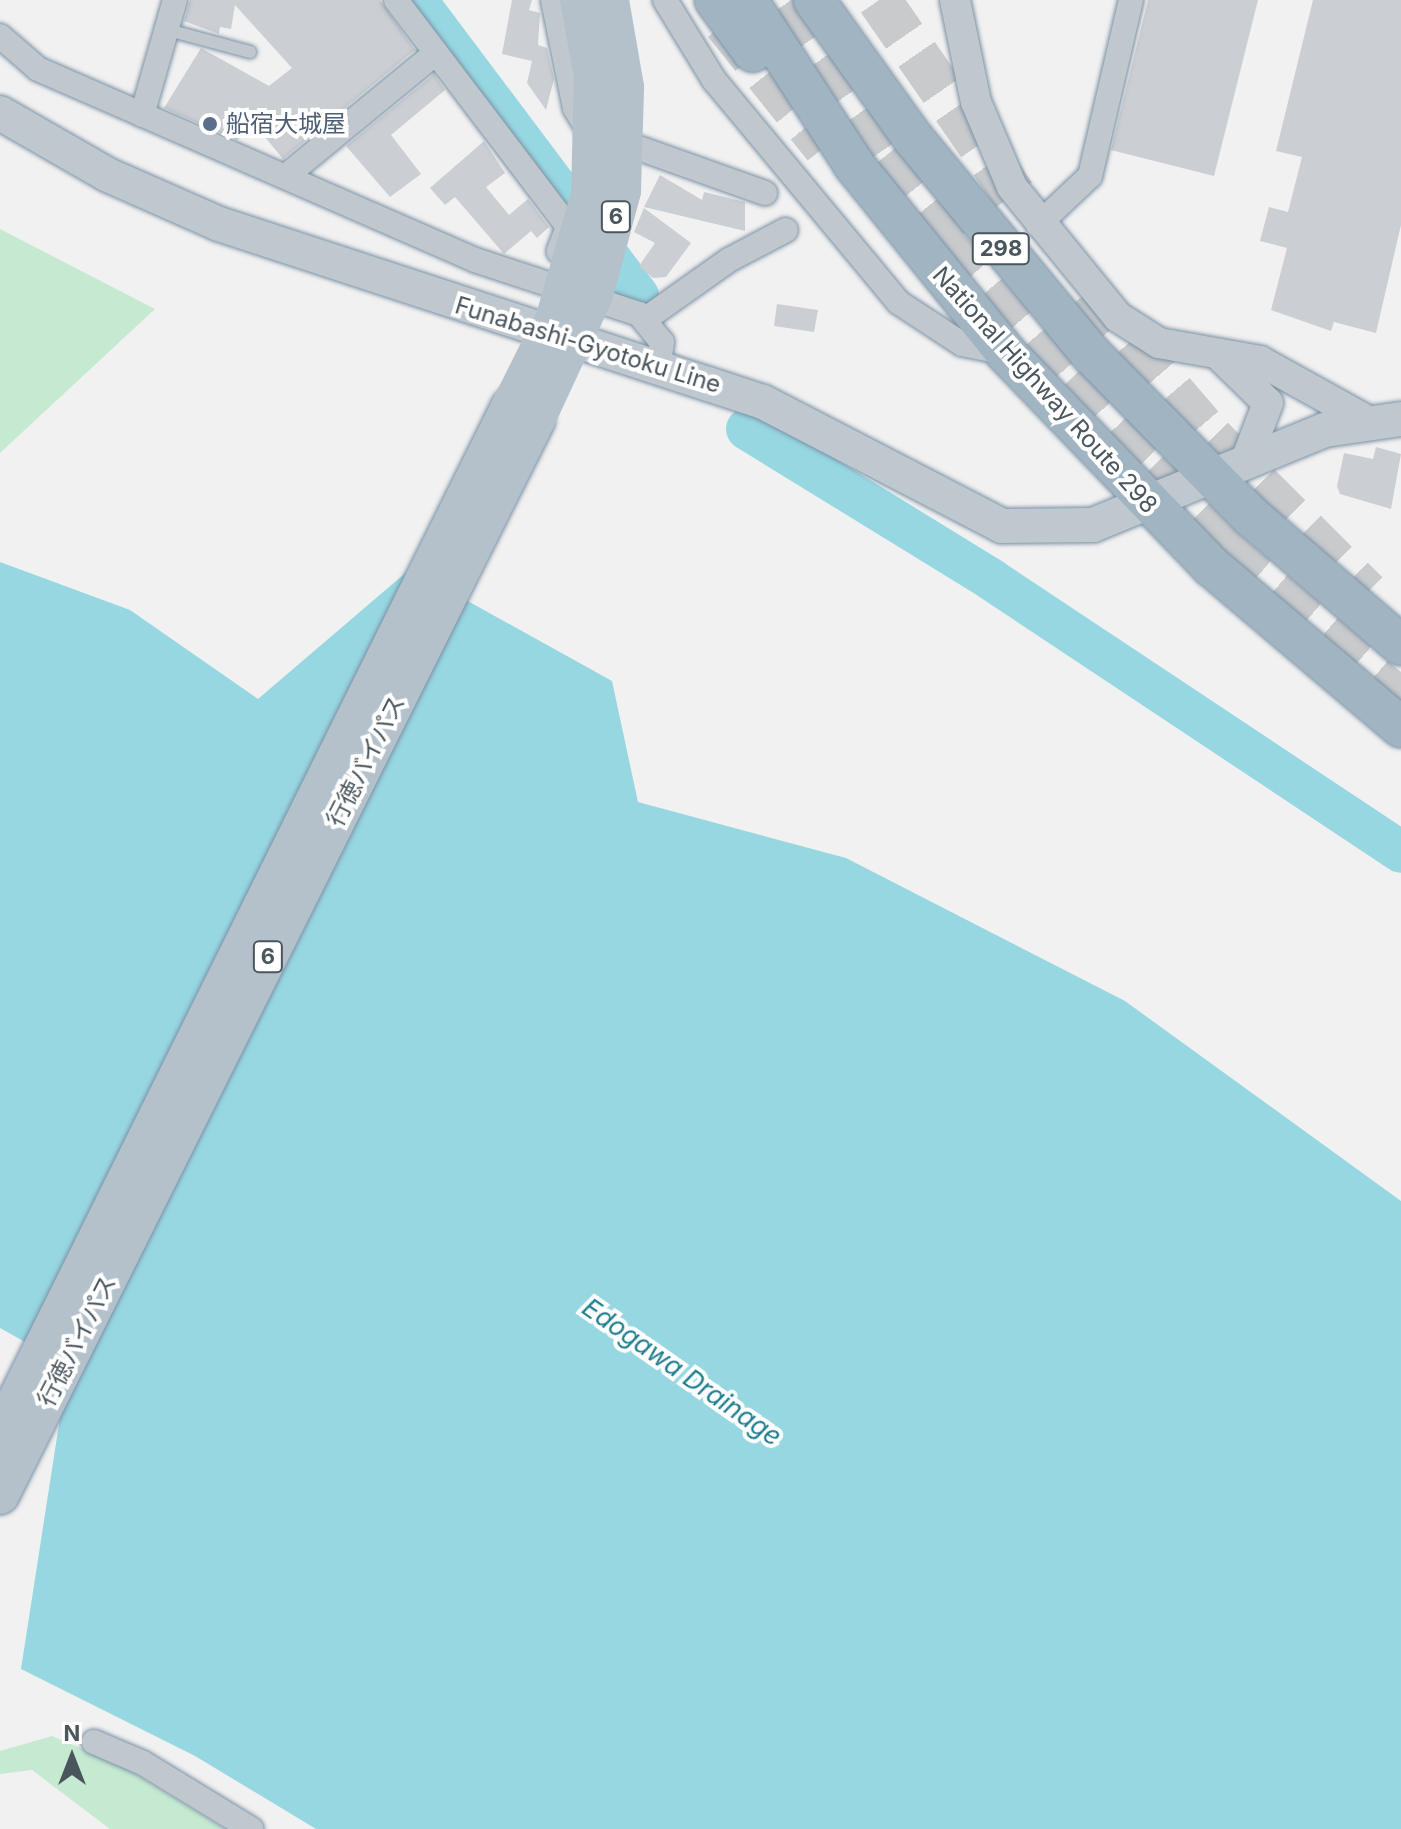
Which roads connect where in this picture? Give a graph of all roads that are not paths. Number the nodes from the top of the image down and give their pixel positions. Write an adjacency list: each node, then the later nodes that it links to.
1 (175, 0): 13 (street)
2 (396, 0): 16 (street)
3 (553, 0): 19 (street)
4 (579, 0): 40 (main road, 行徳バイパス / 6, bridge)
5 (610, 0): 41 (main road, 行徳バイパス / 6, bridge)
6 (665, 0): 29 (street)
7 (715, 0): 20 (highway, 298)
8 (747, 0): 20 (highway, National Highway Route 298 / 298)
9 (814, 0): 23 (highway, 298)
10 (841, 0): 23 (highway, 298)
11 (955, 0): 24 (street)
12 (1131, 0): 24 (street)
13 (168, 30): 15 (lane); 18 (street)
14 (0, 36): 18 (street)
15 (250, 52)
16 (436, 53): 21 (street); 26 (street)
17 (0, 113): 31 (main road, Funabashi-Gyotoku Line)
18 (142, 115): 21 (street)
19 (608, 140): 22 (street); 27 (street)
20 (854, 165): 29 (highway, National Highway Route 298 / 298)
21 (286, 176): 26 (street)
22 (765, 193)
23 (969, 210): 34 (highway, 298)
24 (1038, 225): 30 (street)
25 (786, 230): 28 (street)
26 (546, 287): 27 (street)
27 (575, 297): 28 (street)
28 (647, 318): 31 (street)
29 (1006, 353): 35 (highway, National Highway Route 298 / 298)
30 (1222, 358): 32 (street); 34 (street)
31 (659, 363): 35 (main road, Funabashi-Gyotoku Line)
32 (1364, 419): 33 (main road, Funabashi-Gyotoku Line); 34 (main road, Funabashi-Gyotoku Line)
33 (1401, 419)
34 (1229, 470): 35 (main road, Funabashi-Gyotoku Line); 36 (highway, 298)
35 (1148, 505): 39 (highway, National Highway Route 298 / 298)
36 (1344, 597): 37 (street); 38 (highway, 298)
37 (1401, 627)
38 (1401, 645)
39 (1401, 727)
40 (0, 1434)
41 (0, 1495)
42 (94, 1742): 43 (street)
43 (251, 1829)

